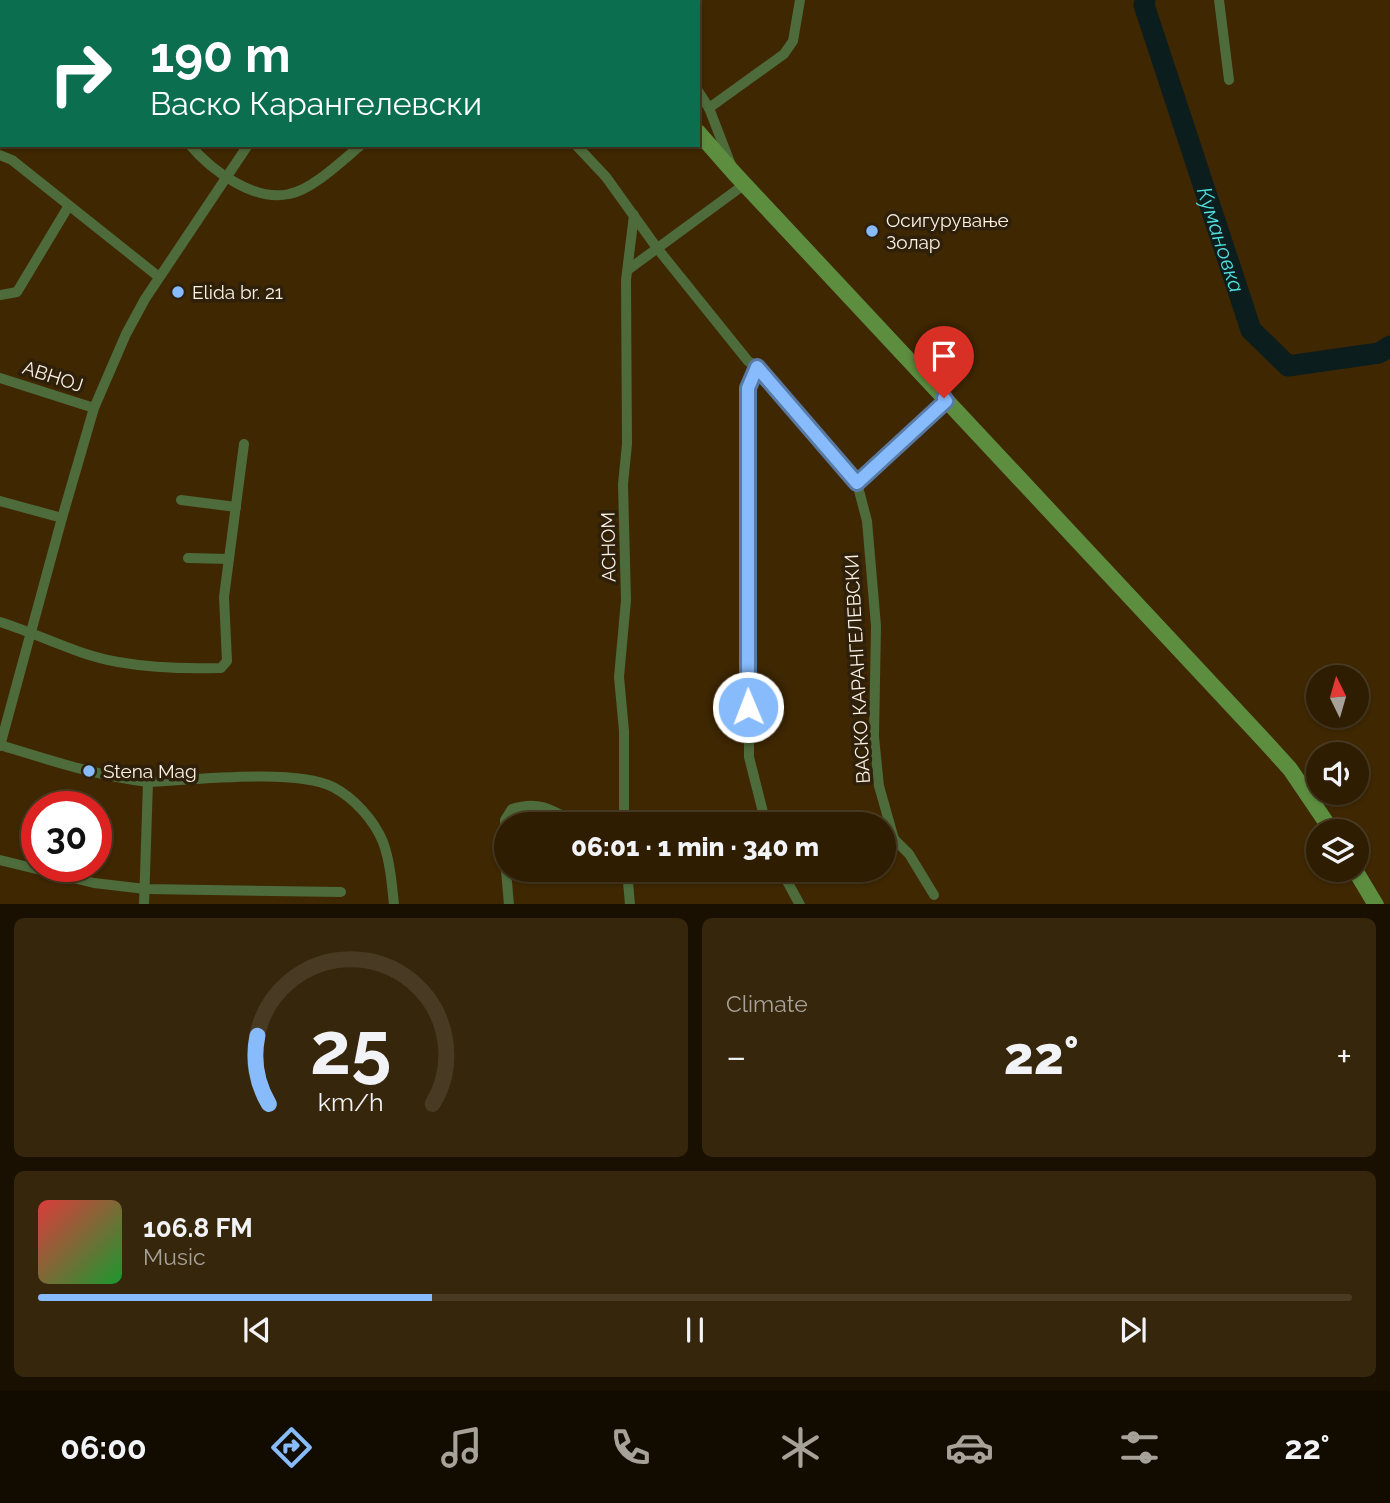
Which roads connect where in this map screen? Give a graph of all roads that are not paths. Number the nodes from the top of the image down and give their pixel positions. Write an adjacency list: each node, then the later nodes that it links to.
1 (800, 0): 5 (street)
2 (1219, 0): 3 (street)
3 (1229, 80)
4 (700, 93): 5 (street)
5 (709, 108): 13 (street)
6 (700, 134): 13 (main road)
7 (192, 147): 12 (street)
8 (247, 147): 12 (street)
9 (358, 147): 12 (street)
10 (578, 147): 15 (street, ВАСКО КАРАНГЕЛЕВСКИ)
11 (0, 155): 14 (street)
12 (227, 179): 18 (street)
13 (739, 179): 16 (street); 22 (main road)
14 (68, 207): 18 (street); 19 (street)
15 (634, 215): 16 (street, ВАСКО КАРАНГЕЛЕВСКИ); 17 (street, АСНОМ)
16 (657, 248): 17 (street); 20 (street, ВАСКО КАРАНГЕЛЕВСКИ)
17 (629, 269): 38 (street, АСНОМ)
18 (159, 277): 23 (street)
19 (0, 295)
20 (757, 367): 25 (street, ВАСКО КАРАНГЕЛЕВСКИ); 39 (street)
21 (0, 378): 23 (street, АВНОЈ)
22 (946, 401): 25 (street); 41 (main road)
23 (94, 408): 29 (street)
24 (244, 444): 28 (street)
25 (857, 483): 40 (street, ВАСКО КАРАНГЕЛЕВСКИ)
26 (181, 500): 28 (street)
27 (0, 501): 29 (street)
28 (236, 507): 31 (street)
29 (62, 518): 33 (street)
30 (188, 558): 31 (street)
31 (229, 559): 33 (street)
32 (0, 622): 33 (street)
33 (32, 632): 34 (street)
34 (0, 745): 35 (street)
35 (148, 782): 48 (street); 52 (street)
36 (510, 812): 37 (street)
37 (554, 812)
38 (624, 812)
39 (763, 812)
40 (884, 812)
41 (1324, 819)
42 (896, 846): 50 (street)
43 (0, 860): 48 (street)
44 (507, 882): 53 (street)
45 (628, 882): 54 (street)
46 (788, 882): 55 (street)
47 (1362, 882): 56 (main road)
48 (145, 889): 49 (street); 51 (street)
49 (341, 892)
50 (934, 895)
51 (144, 904)
52 (394, 904)
53 (509, 904)
54 (630, 904)
55 (799, 904)
56 (1375, 904)

